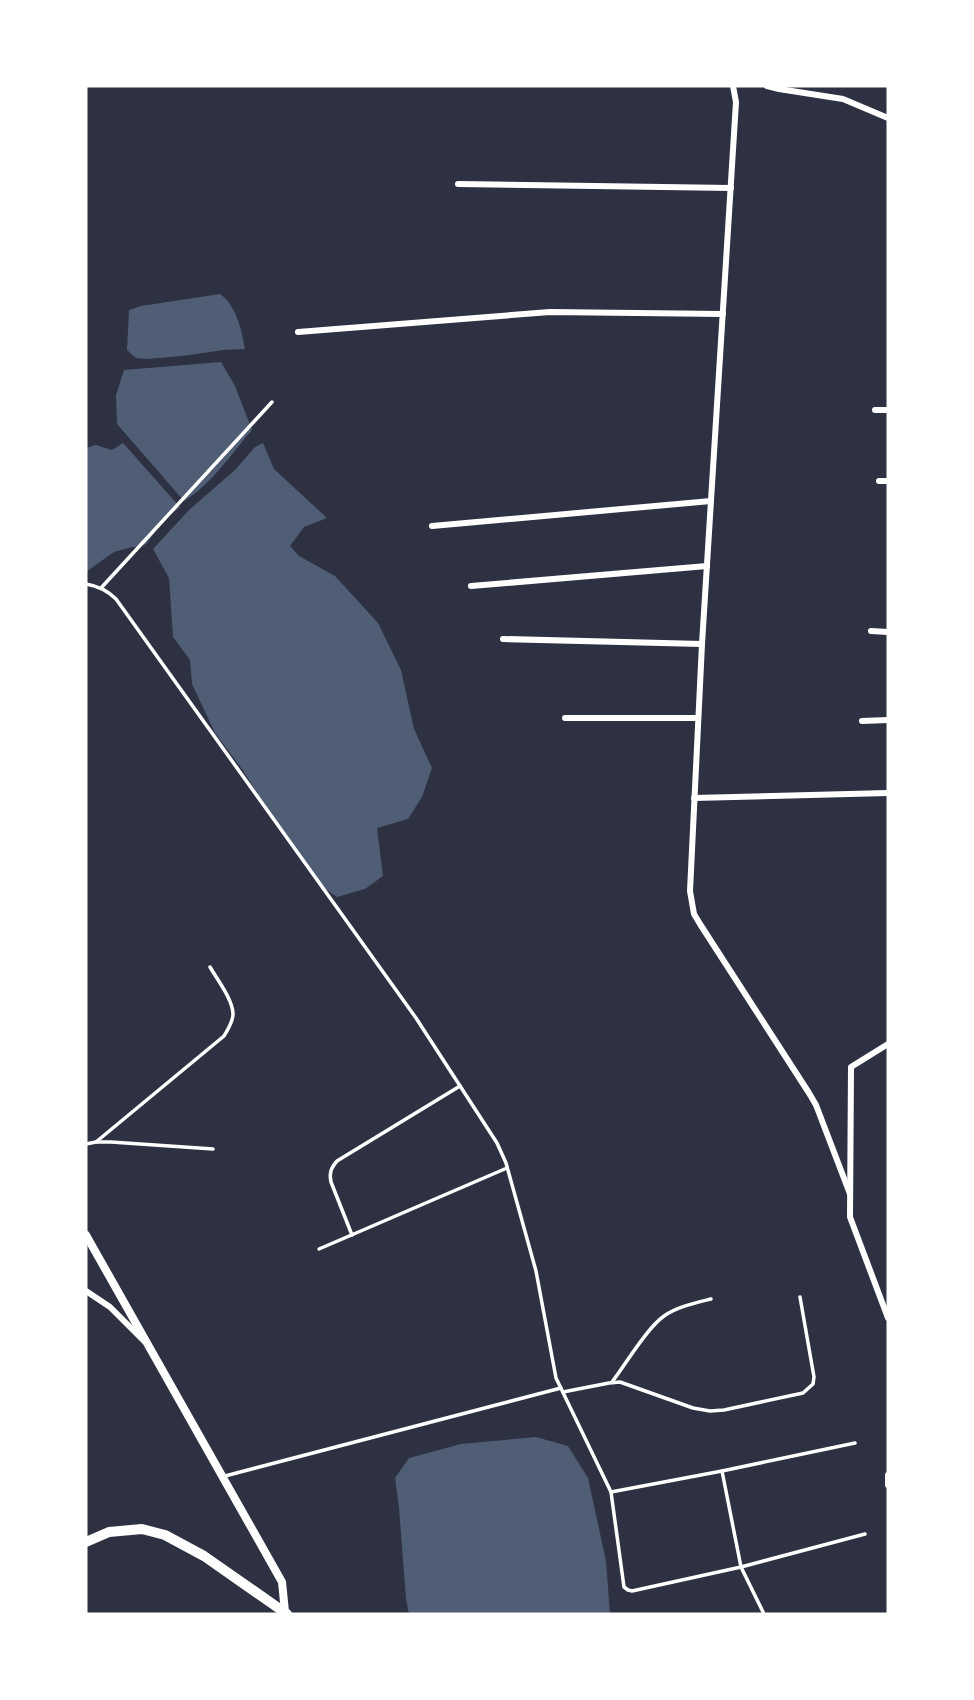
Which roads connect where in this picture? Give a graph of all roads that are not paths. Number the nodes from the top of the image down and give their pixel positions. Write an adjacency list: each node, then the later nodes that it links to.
1 (733, 86): 5 (street)
2 (767, 86): 3 (street)
3 (888, 118)
4 (458, 184): 5 (street)
5 (730, 188): 6 (street)
6 (723, 314): 7 (street); 13 (street)
7 (298, 332)
8 (272, 402): 18 (lane)
9 (875, 410): 10 (street)
10 (888, 410)
11 (879, 481): 12 (street)
12 (888, 481)
13 (711, 501): 14 (street); 15 (street)
14 (432, 526)
15 (707, 566): 17 (street); 22 (street)
16 (86, 584): 18 (lane)
17 (471, 586)
18 (101, 588): 31 (lane)
19 (871, 631): 20 (street)
20 (888, 632)
21 (503, 639): 22 (street)
22 (702, 644): 24 (street)
23 (565, 718): 24 (street)
24 (698, 718): 28 (street)
25 (888, 720): 26 (street)
26 (862, 722)
27 (888, 793): 28 (street)
28 (694, 798): 36 (street)
29 (210, 967): 32 (lane)
30 (888, 1044): 36 (street)
31 (460, 1086): 35 (lane); 38 (lane)
32 (96, 1142): 33 (lane); 34 (lane)
33 (86, 1144)
34 (213, 1149)
35 (507, 1168): 38 (lane); 46 (lane)
36 (850, 1194): 43 (street)
37 (86, 1235): 44 (street)
38 (352, 1235): 39 (lane)
39 (319, 1249)
40 (86, 1291): 44 (street)
41 (800, 1297): 45 (lane)
42 (711, 1298): 45 (lane)
43 (888, 1318)
44 (150, 1347): 49 (street)
45 (612, 1382): 46 (lane)
46 (562, 1390): 49 (lane); 50 (lane)
47 (856, 1443): 48 (lane)
48 (722, 1471): 50 (lane); 53 (lane)
49 (223, 1476): 54 (street)
50 (611, 1492): 53 (lane)
51 (864, 1534): 53 (lane)
52 (86, 1542): 54 (highway)
53 (741, 1567): 55 (lane)
54 (286, 1613)
55 (764, 1614)

